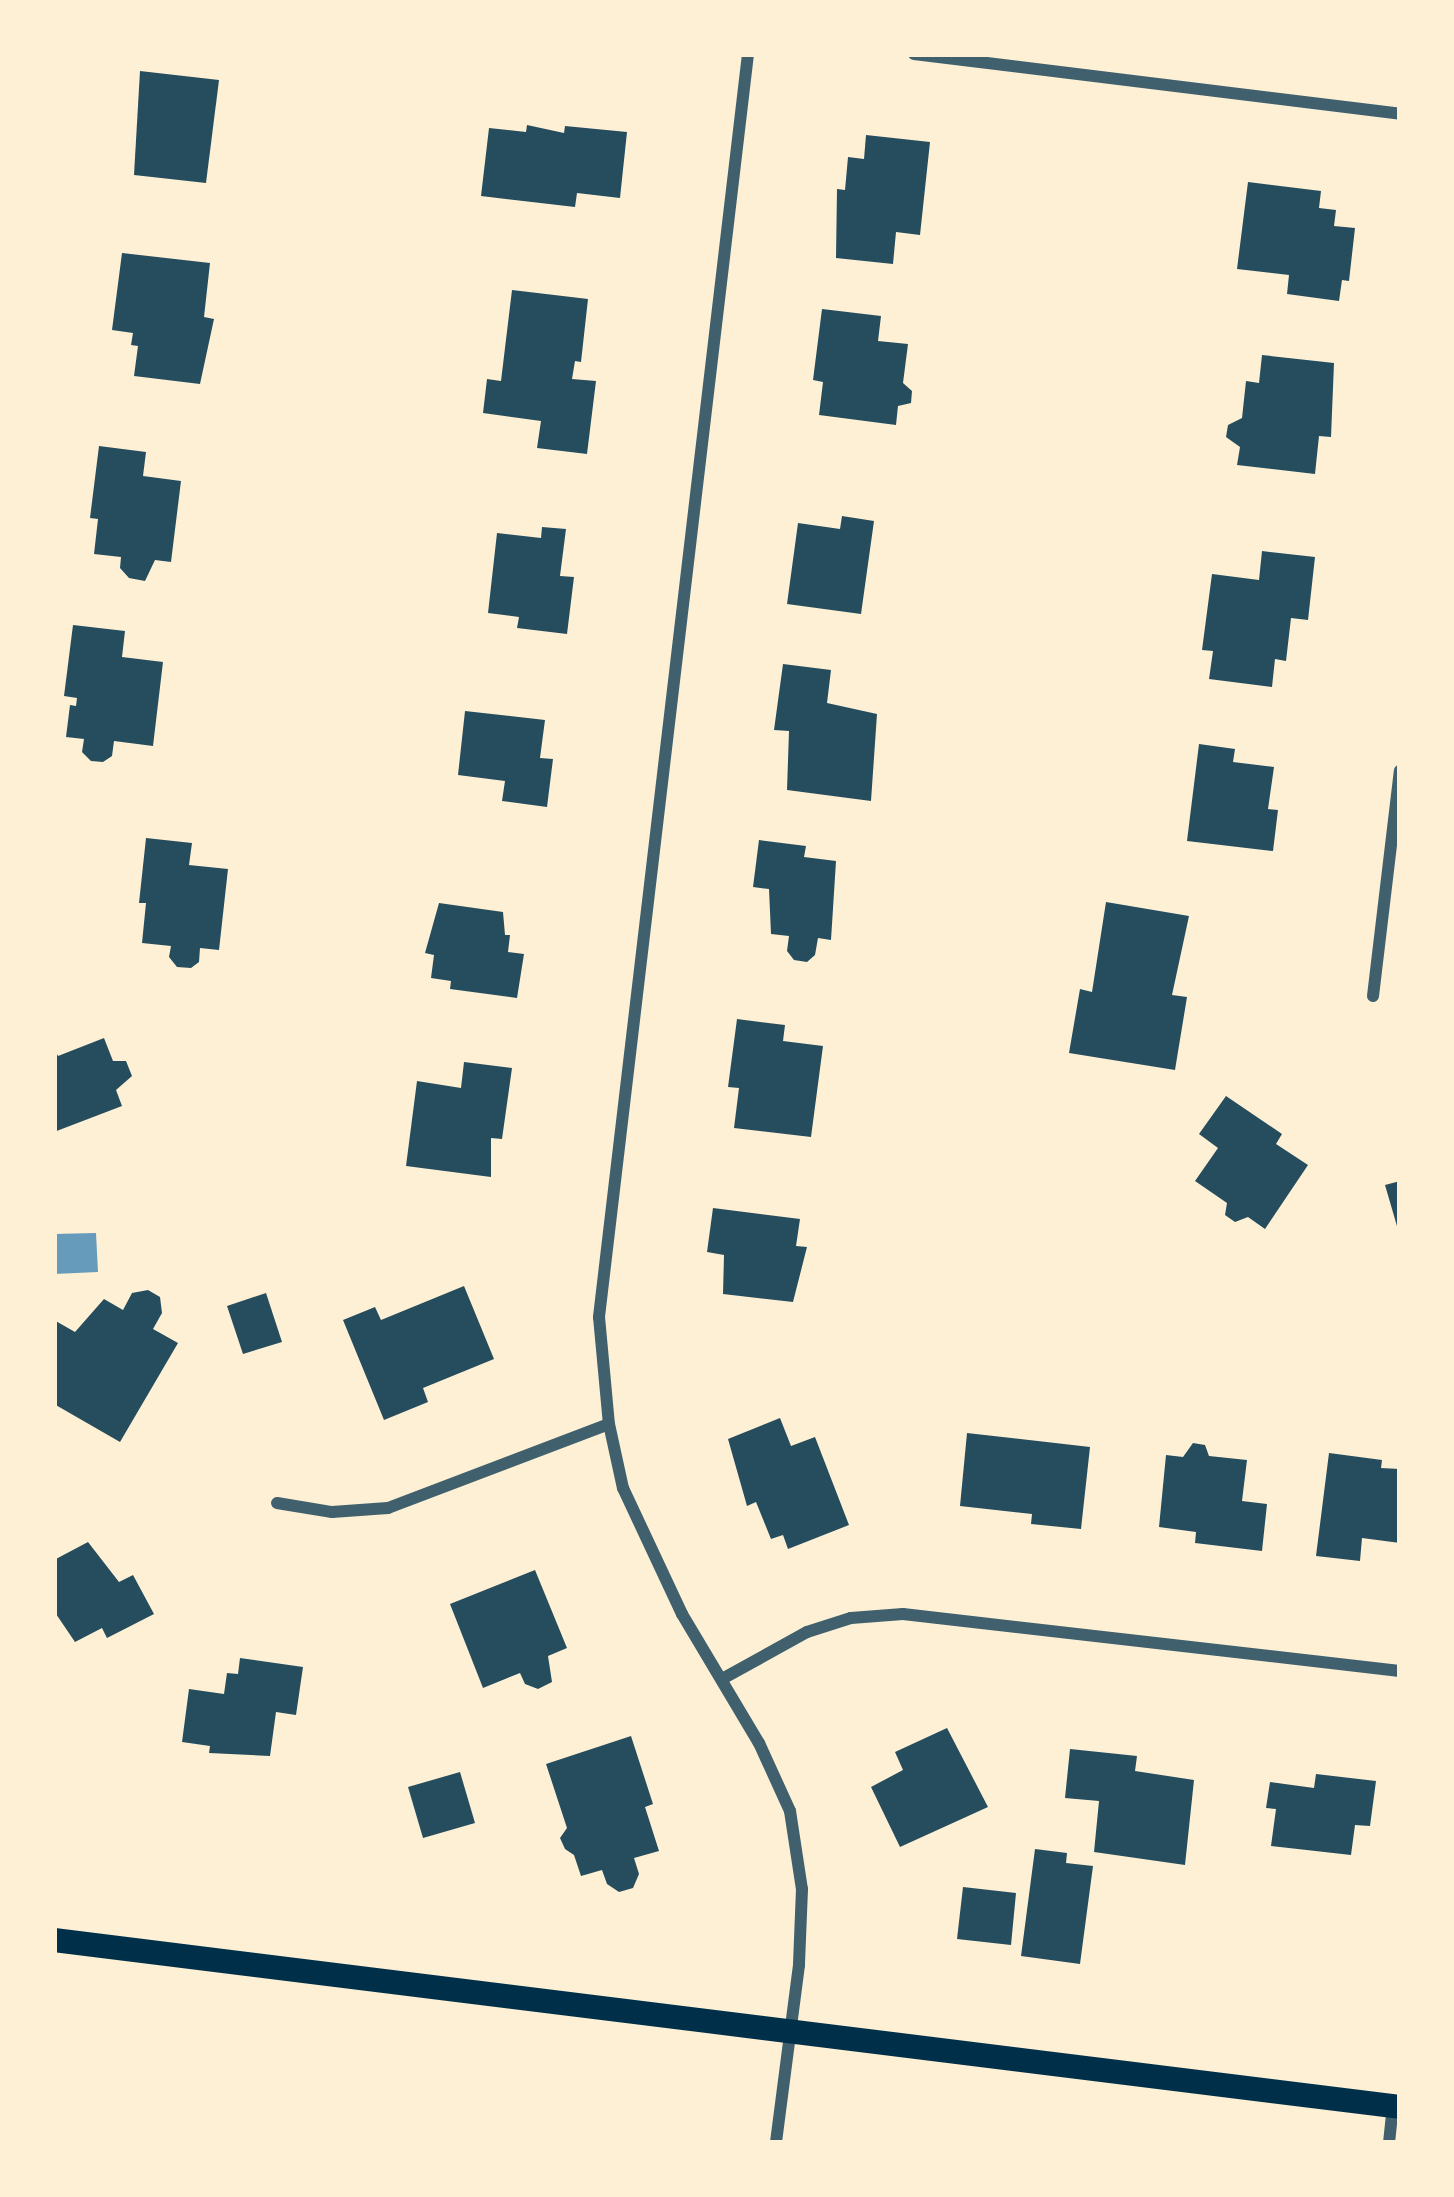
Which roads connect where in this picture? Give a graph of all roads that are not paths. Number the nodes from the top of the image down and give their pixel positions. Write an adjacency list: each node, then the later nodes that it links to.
1 (748, 54): 6 (street)
2 (914, 54): 3 (street)
3 (1400, 114)
4 (1400, 771): 5 (street)
5 (1373, 995)
6 (609, 1424): 7 (street); 9 (street)
7 (277, 1503)
8 (1400, 1671): 9 (street)
9 (722, 1679): 11 (street)
10 (54, 1940): 11 (main road)
11 (790, 2031): 12 (main road); 13 (street)
12 (1397, 2106): 14 (street)
13 (776, 2143)
14 (1389, 2143)

